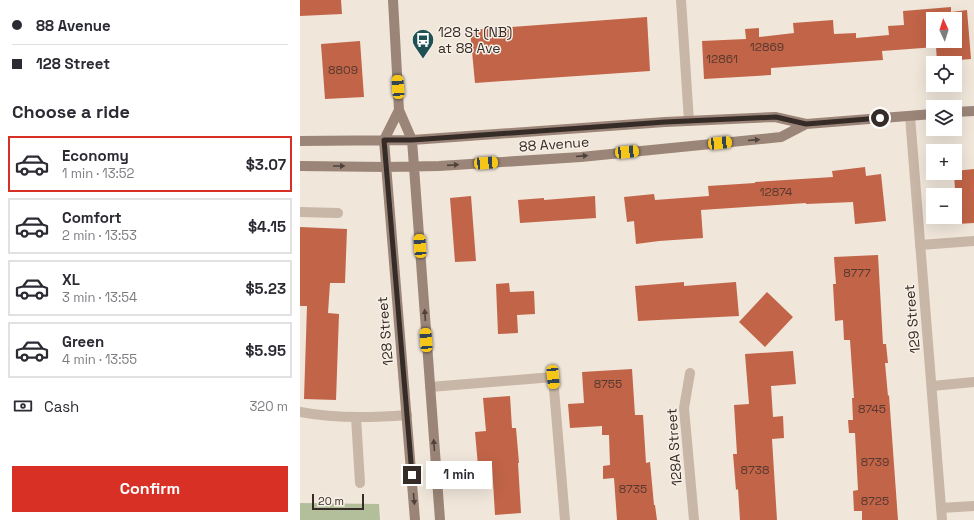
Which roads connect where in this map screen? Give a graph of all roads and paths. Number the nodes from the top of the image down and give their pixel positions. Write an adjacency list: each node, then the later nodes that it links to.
1 (393, 0): 3 (main road)
2 (681, 0): 8 (street)
3 (399, 110): 10 (main road); 11 (main road)
4 (974, 111): 5 (main road)
5 (962, 112)
6 (926, 115): 7 (main road, 88 Avenue)
7 (910, 116): 9 (main road, 88 Avenue); 19 (street, 129 Street)
8 (689, 121): 9 (main road, 88 Avenue); 11 (main road, 88 Avenue)
9 (806, 124): 15 (main road, 88 Avenue, one-way to 9)
10 (384, 140): 11 (main road, 88 Avenue); 12 (main road, 88 Avenue); 14 (main road, 128 Street)
11 (412, 140): 15 (main road)
12 (300, 141)
13 (300, 166): 14 (main road, 88 Avenue, one-way to 14)
14 (386, 167): 15 (main road, 88 Avenue); 25 (main road, 128 Street)
15 (414, 167): 23 (main road, one-way to 15)
16 (300, 212): 17 (street)
17 (338, 213)
18 (974, 241): 19 (street)
19 (920, 245): 22 (street, 129 Street)
20 (690, 373): 33 (street, 128A Street)
21 (974, 382): 22 (street)
22 (932, 386): 29 (street, 129 Street)
23 (430, 387): 31 (main road, one-way to 23); 32 (street)
24 (300, 412): 26 (street)
25 (407, 415): 26 (street); 30 (main road, 128 Street, one-way to 30)
26 (356, 417): 27 (street)
27 (360, 483)
28 (974, 506): 29 (street)
29 (941, 508): 34 (street, 129 Street)
30 (416, 520)
31 (440, 520)
32 (565, 520)
33 (694, 520)
34 (942, 520)

